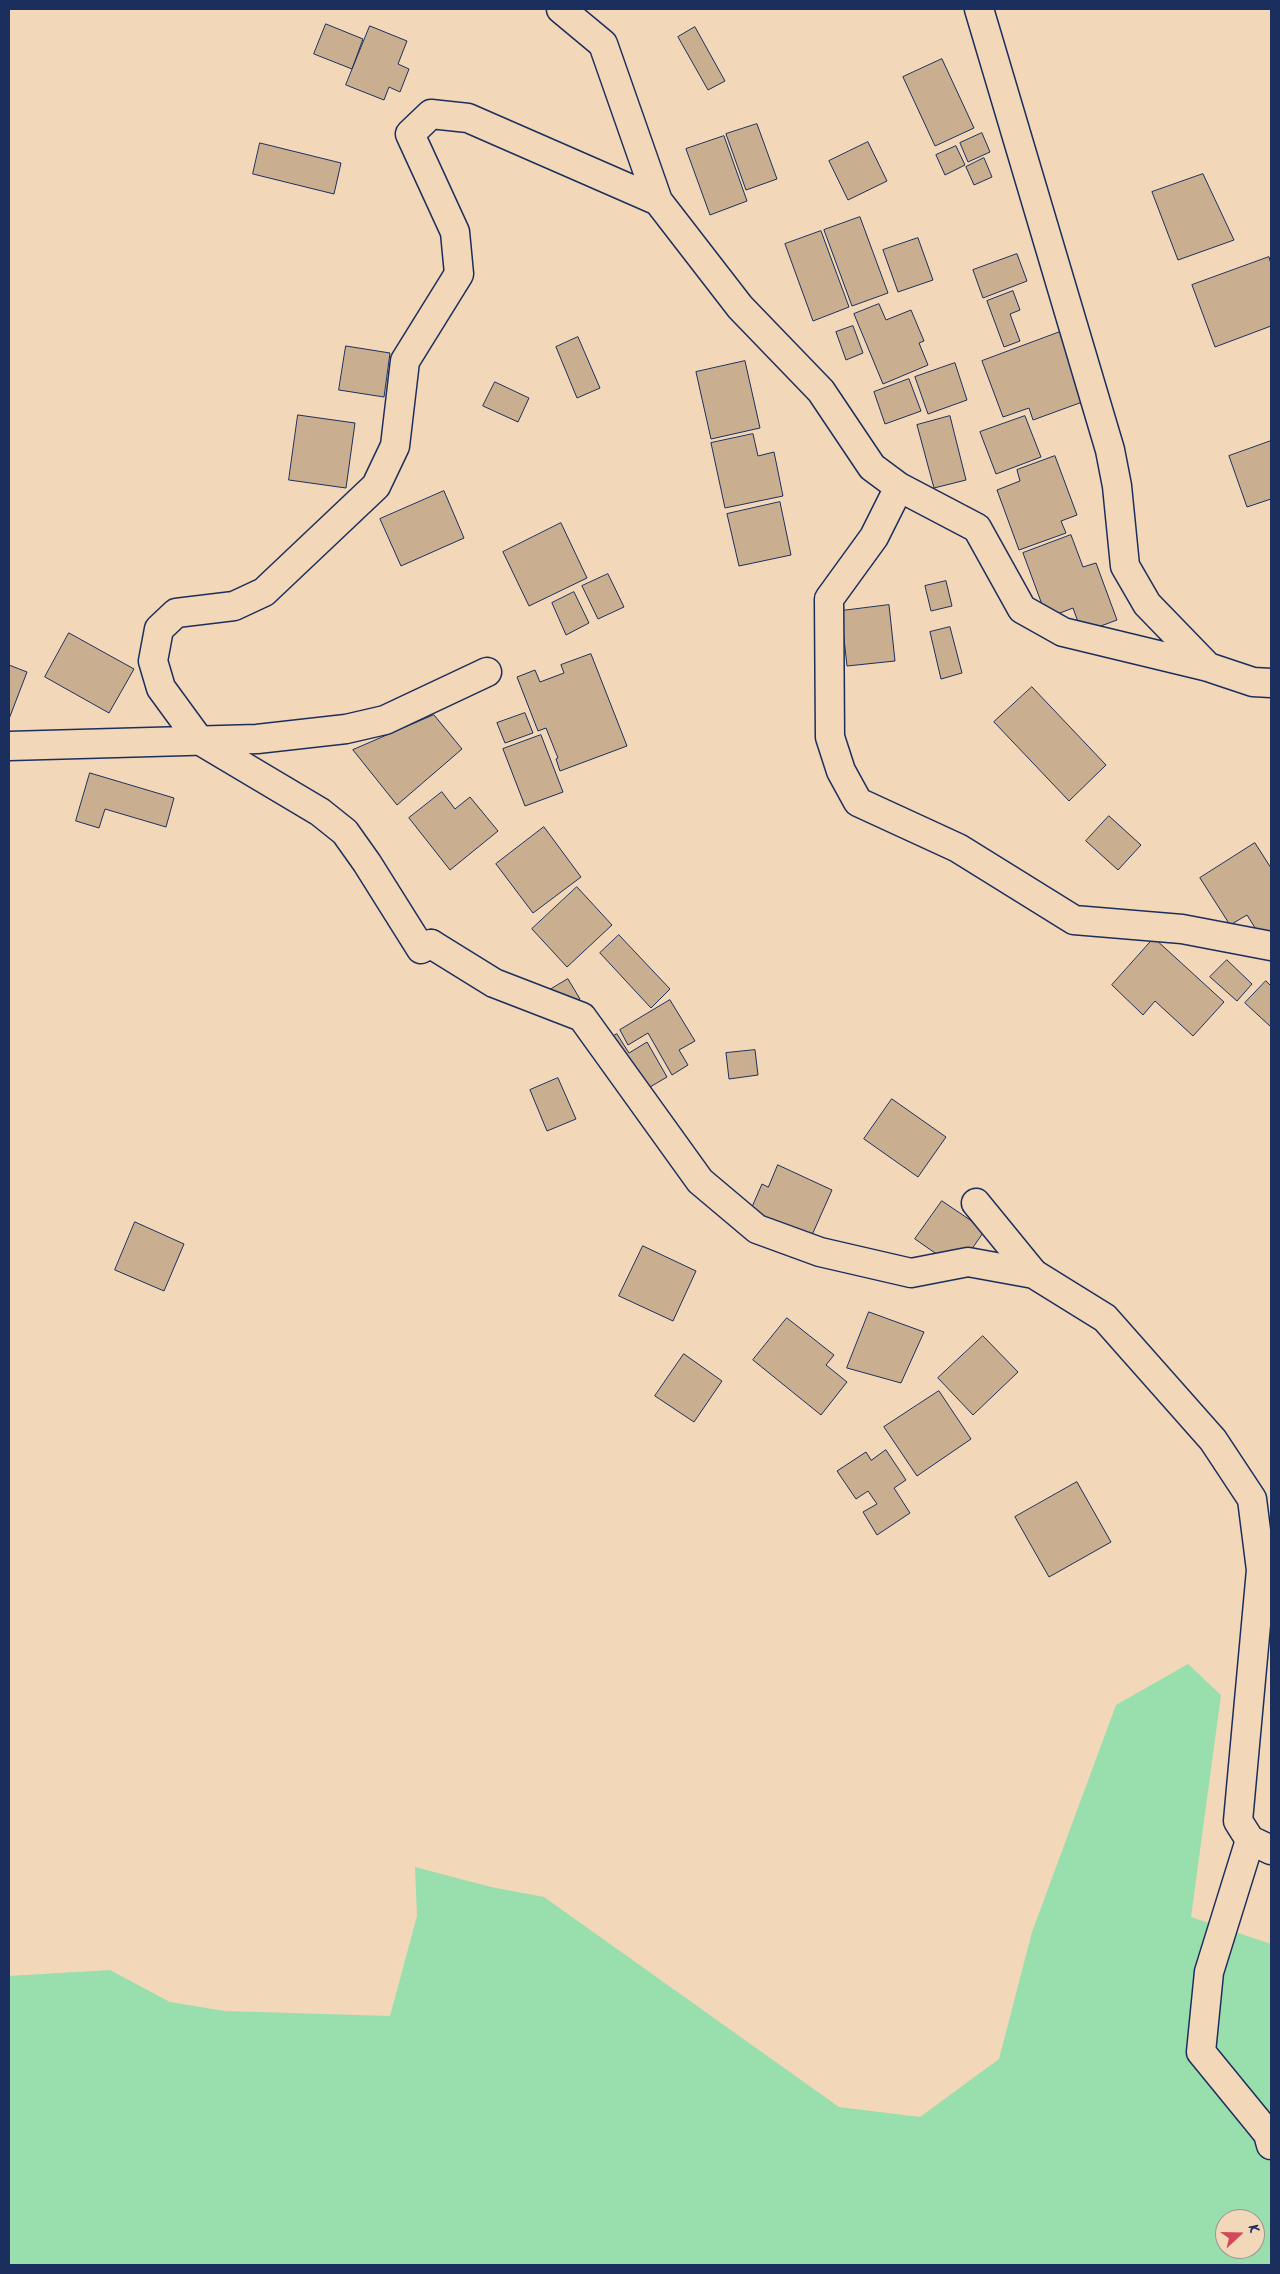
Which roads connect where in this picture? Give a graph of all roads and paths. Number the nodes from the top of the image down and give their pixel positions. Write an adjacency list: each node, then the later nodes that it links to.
1 (561, 9): 3 (street)
2 (979, 9): 5 (street)
3 (658, 201): 4 (street); 8 (street)
4 (899, 487): 5 (street); 10 (street)
5 (1208, 667): 7 (street)
6 (487, 672): 8 (street)
7 (1271, 683)
8 (199, 740): 9 (street); 12 (street)
9 (9, 746)
10 (1271, 946)
11 (976, 1202): 12 (street)
12 (1034, 1274): 13 (street)
13 (1261, 1845): 14 (street)
14 (1271, 2145)

